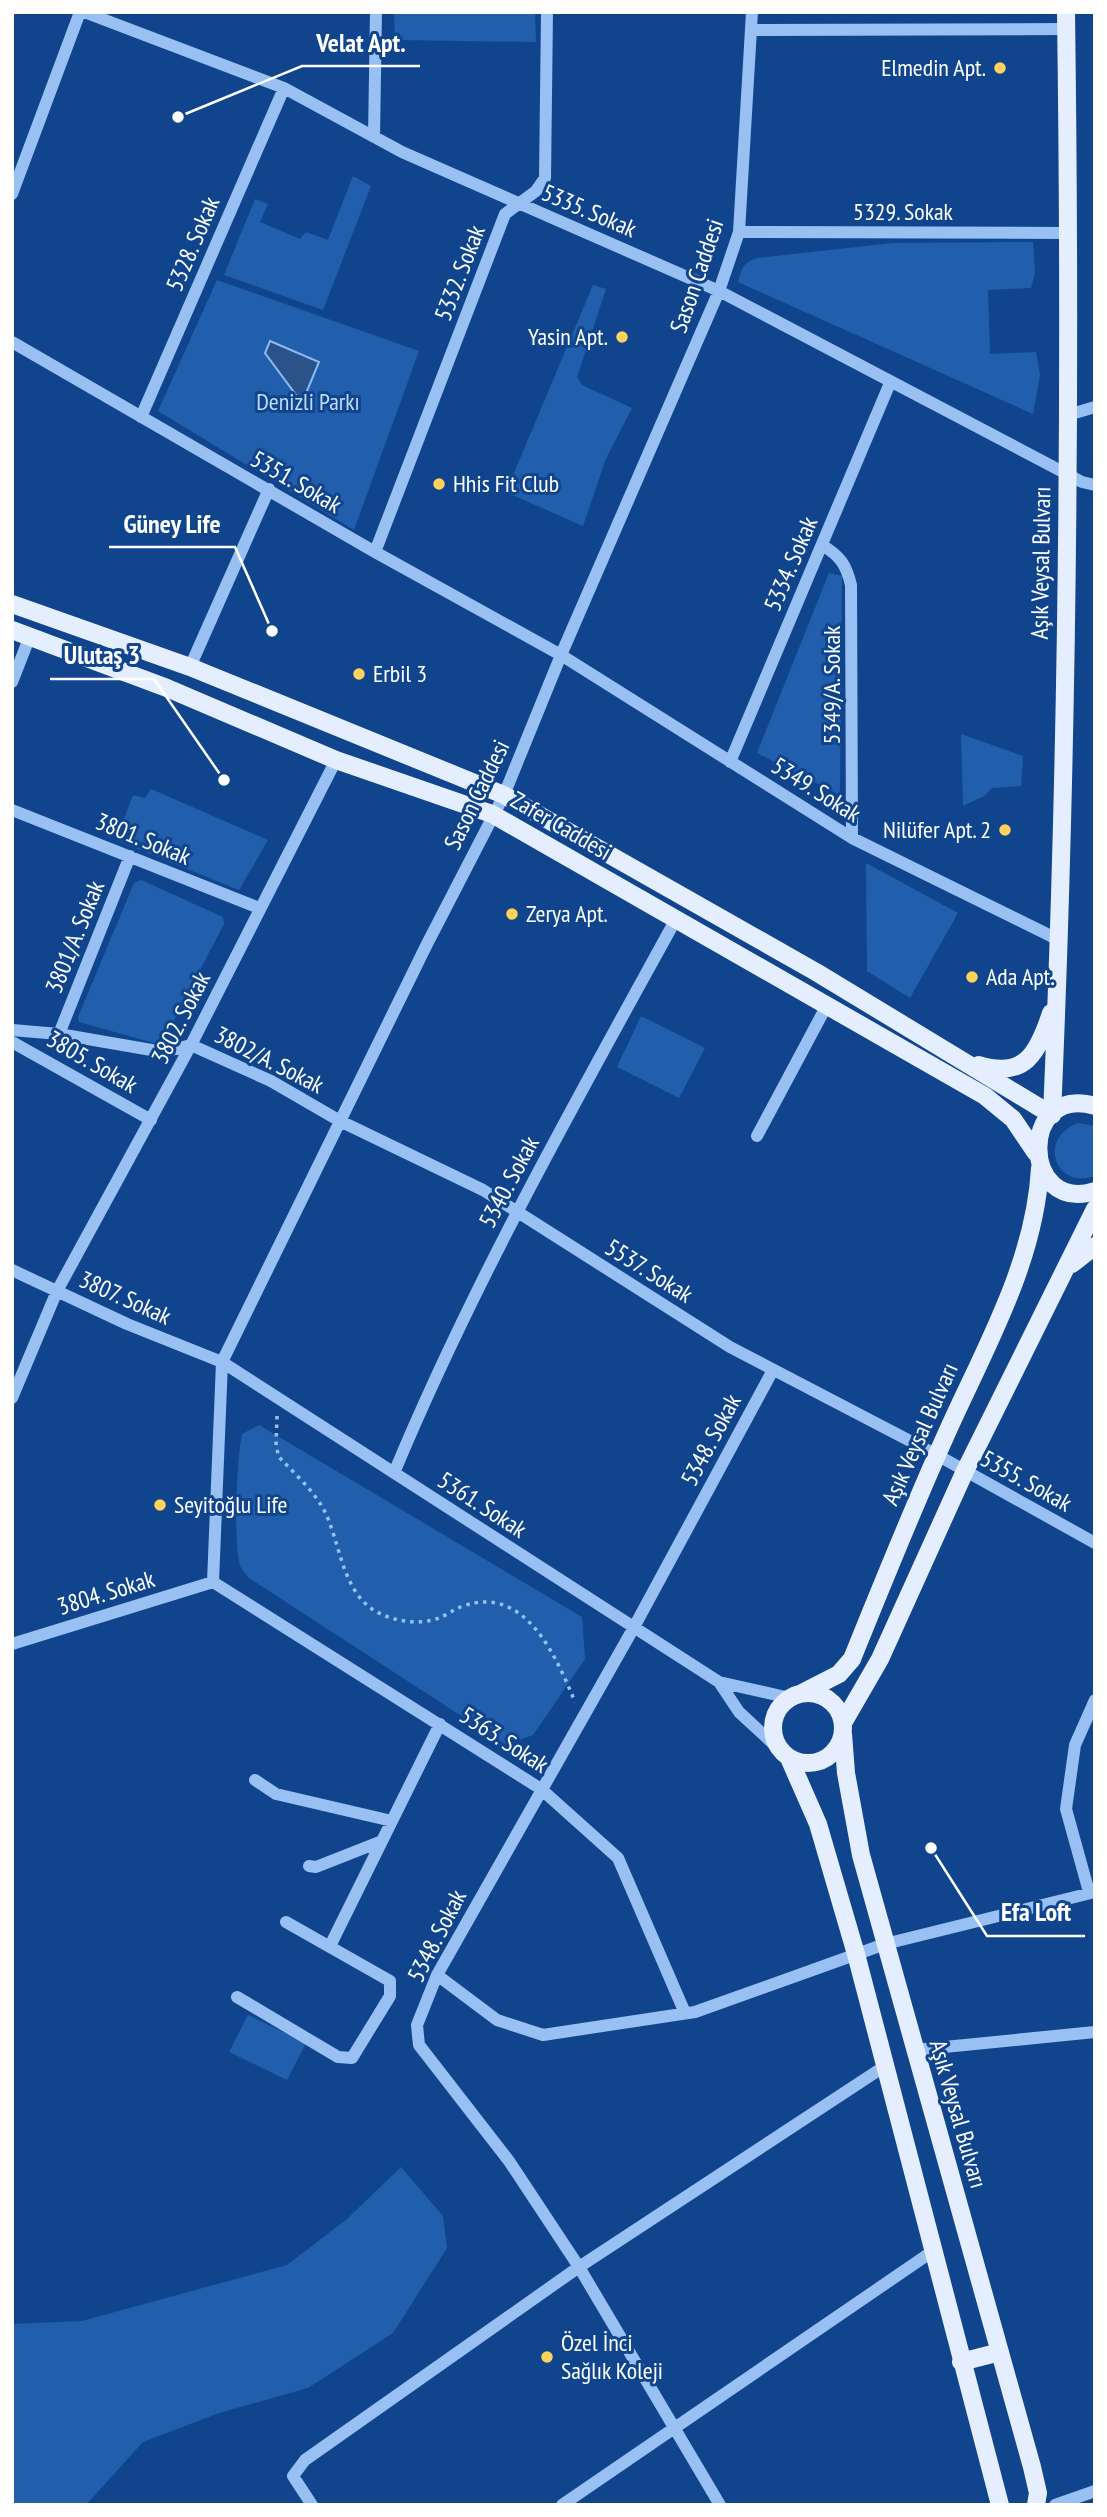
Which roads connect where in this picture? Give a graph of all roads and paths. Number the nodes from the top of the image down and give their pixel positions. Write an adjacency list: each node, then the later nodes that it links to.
1 (82, 12): 7 (street, 5335. Sokak); 9 (street)
2 (376, 12): 8 (street)
3 (547, 12): 10 (street, 5332. Sokak)
4 (751, 12): 6 (street, Sason Caddesi)
5 (1066, 20): 6 (street); 12 (main road, Aşık Veysal Bulvarı)
6 (751, 30): 11 (street, Sason Caddesi)
7 (284, 88): 8 (street, 5335. Sokak); 18 (street, 5328. Sokak)
8 (374, 137): 10 (street, 5335. Sokak)
9 (12, 194)
10 (517, 203): 13 (street, 5335. Sokak); 23 (street, 5332. Sokak)
11 (739, 232): 12 (street, 5329. Sokak); 13 (street, Sason Caddesi)
12 (1068, 233): 17 (main road, Aşık Veysal Bulvarı)
13 (719, 291): 15 (street, 5335. Sokak); 27 (street, Sason Caddesi)
14 (12, 342): 18 (street, 5351. Sokak)
15 (890, 383): 19 (street, 5335. Sokak); 22 (street, 5334. Sokak)
16 (1095, 407): 17 (street)
17 (1068, 415): 19 (main road, Aşık Veysal Bulvarı)
18 (141, 417): 21 (street, 5351. Sokak)
19 (1066, 473): 20 (street, 5335. Sokak); 39 (main road, Aşık Veysal Bulvarı)
20 (1095, 485)
21 (269, 489): 23 (street, 5351. Sokak); 28 (street)
22 (822, 545): 31 (street, 5334. Sokak); 35 (street, 5349/A. Sokak)
23 (375, 552): 27 (street, 5351. Sokak)
24 (12, 604): 28 (main road)
25 (12, 630): 26 (main road, Zafer Caddesi)
26 (30, 636): 29 (street); 30 (main road, Zafer Caddesi)
27 (561, 655): 31 (street, 5349. Sokak); 32 (street, Sason Caddesi)
28 (190, 667): 32 (main road)
29 (12, 682)
30 (335, 760): 34 (main road, Zafer Caddesi); 37 (street, 3802. Sokak)
31 (730, 761): 35 (street, 5349. Sokak)
32 (504, 795): 34 (street, Sason Caddesi); 46 (main road)
33 (12, 810): 36 (street, 3801. Sokak)
34 (492, 814): 38 (main road, Zafer Caddesi); 50 (street, Sason Caddesi)
35 (852, 838): 39 (street, 5349. Sokak)
36 (130, 856): 37 (street, 3801. Sokak); 43 (street, 3801/A. Sokak)
37 (259, 908): 45 (street, 3802. Sokak)
38 (676, 919): 41 (main road, Zafer Caddesi); 55 (street, 5340. Sokak)
39 (1059, 940): 40 (main road, Aşık Veysal Bulvarı)
40 (1057, 993): 46 (main road); 48 (main road, Aşık Veysal Bulvarı)
41 (827, 1005): 51 (street); 52 (main road, Zafer Caddesi)
42 (12, 1030): 43 (street, 3802/A. Sokak)
43 (60, 1034): 45 (street, 3802/A. Sokak)
44 (12, 1042): 49 (street, 3805. Sokak)
45 (191, 1045): 49 (street, 3802. Sokak); 50 (street, 3802/A. Sokak)
46 (963, 1061): 48 (main road)
47 (1095, 1106): 48 (main road)
48 (1052, 1115): 52 (main road, Aşık Veysal Bulvarı)
49 (151, 1120): 59 (street, 3802. Sokak)
50 (340, 1121): 55 (street, 5537. Sokak); 60 (street, Sason Caddesi)
51 (757, 1136)
52 (1038, 1161): 53 (main road, Zafer Caddesi); 64 (main road, Aşık Veysal Bulvarı)
53 (1095, 1191)
54 (1095, 1209): 57 (main road)
55 (516, 1211): 61 (street, 5537. Sokak); 66 (street, 5340. Sokak)
56 (1095, 1246): 57 (main road)
57 (1067, 1268): 65 (main road)
58 (12, 1270): 59 (street, 3807. Sokak)
59 (57, 1291): 60 (street, 3807. Sokak); 62 (street, 3802. Sokak)
60 (222, 1362): 63 (street, 5361. Sokak); 68 (street, Sason Caddesi)
61 (773, 1370): 64 (street, 5537. Sokak); 69 (street, 5348. Sokak)
62 (12, 1398)
63 (278, 1398): 66 (street, 5361. Sokak); 74 (path)
64 (937, 1455): 65 (street, 5355. Sokak); 72 (main road, Aşık Veysal Bulvarı)
65 (965, 1471): 67 (street, 5355. Sokak); 76 (main road)
66 (394, 1473): 69 (street, 5361. Sokak)
67 (1095, 1543)
68 (213, 1582): 70 (street, 3804. Sokak); 75 (street, 5363. Sokak)
69 (633, 1629): 71 (street, 5361. Sokak); 74 (street, 5348. Sokak)
70 (12, 1644)
71 (719, 1682): 72 (street); 77 (street)
72 (796, 1695): 76 (main road); 77 (main road)
73 (1095, 1700): 83 (street)
74 (581, 1717): 79 (street, 5348. Sokak)
75 (440, 1724): 79 (street, 5363. Sokak); 80 (street)
76 (843, 1728): 77 (main road); 85 (main road, Aşık Veysal Bulvarı)
77 (785, 1754): 87 (main road)
78 (255, 1780): 80 (street)
79 (541, 1788): 88 (street, 5348. Sokak); 90 (street, 5363. Sokak)
80 (392, 1821): 81 (street)
81 (382, 1840): 82 (street); 86 (street)
82 (309, 1866)
83 (1092, 1892): 85 (street)
84 (285, 1922): 86 (street)
85 (885, 1944): 87 (street); 92 (main road, Aşık Veysal Bulvarı)
86 (330, 1947): 89 (street)
87 (856, 1954): 90 (street); 93 (main road)
88 (437, 1975): 90 (street); 95 (street, 5348. Sokak)
89 (237, 1997)
90 (685, 2013)
91 (1095, 2032): 92 (street)
92 (914, 2050): 96 (main road, Aşık Veysal Bulvarı)
93 (885, 2066): 94 (main road); 95 (street)
94 (933, 2251): 97 (main road); 98 (street)
95 (579, 2267): 98 (street, 5348. Sokak); 100 (street)
96 (1000, 2352): 97 (main road); 104 (main road, Aşık Veysal Bulvarı)
97 (961, 2362): 103 (main road)
98 (673, 2426): 101 (street); 102 (street, 5348. Sokak)
99 (1095, 2491): 105 (street)
100 (312, 2505)
101 (562, 2505)
102 (720, 2505)
103 (1000, 2505)
104 (1036, 2505)
105 (1055, 2505)

